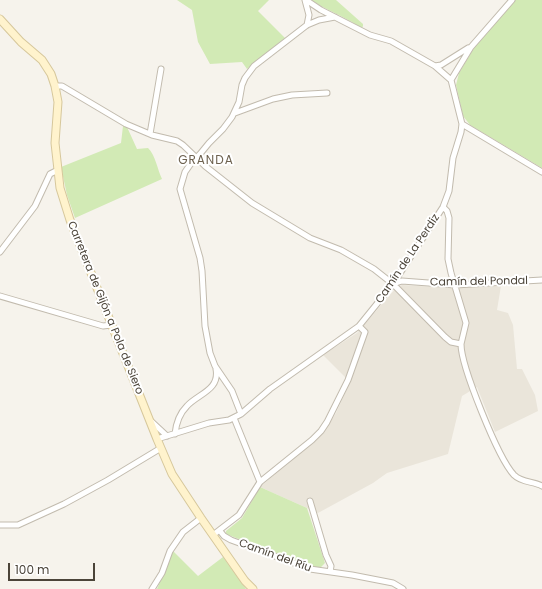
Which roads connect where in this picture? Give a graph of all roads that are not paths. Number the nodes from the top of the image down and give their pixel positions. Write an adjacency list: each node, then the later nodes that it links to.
1 (306, 0): 3 (street); 5 (street)
2 (512, 0): 6 (street)
3 (336, 17): 5 (street); 7 (street)
4 (0, 19): 10 (street, Carretera de Gijón a Pola de Siero)
5 (306, 25): 12 (street)
6 (471, 47): 7 (street); 9 (street)
7 (435, 66): 9 (street)
8 (161, 69): 14 (street)
9 (451, 80): 13 (street, Camín de La Perdiz)
10 (55, 86): 14 (street); 16 (street, Carretera de Gijón a Pola de Siero)
11 (327, 93): 12 (street)
12 (234, 113): 15 (street)
13 (462, 124): 17 (street); 18 (street, Camín de La Perdiz)
14 (150, 134): 15 (street)
15 (196, 158): 21 (street); 27 (street)
16 (58, 170): 19 (street); 24 (street, Carretera de Gijón a Pola de Siero)
17 (542, 172)
18 (443, 207): 21 (street, Camín de La Perdiz); 22 (street)
19 (0, 252)
20 (542, 280): 22 (street, Camín del Pondal)
21 (393, 284): 22 (street, Camín del Pondal); 25 (street, Camín de La Perdiz); 26 (street)
22 (455, 285): 26 (street)
23 (0, 296): 24 (street)
24 (111, 325): 30 (street, Carretera de Gijón a Pola de Siero)
25 (359, 326): 28 (street, Camín de La Perdiz); 35 (street)
26 (461, 344): 36 (street)
27 (215, 366): 28 (street); 31 (street)
28 (242, 414): 29 (street, Camín de La Perdiz)
29 (234, 418): 31 (street, Camín de La Perdiz); 35 (street)
30 (149, 420): 32 (street); 33 (street, Carretera de Gijón a Pola de Siero)
31 (175, 434): 32 (street, Camín de La Perdiz)
32 (167, 436): 33 (street, Camín de La Perdiz)
33 (157, 439): 34 (street, Carretera de Gijón a Pola de Siero)
34 (161, 448): 38 (street, Carretera de Gijón a Pola de Siero); 39 (street)
35 (260, 482): 40 (street)
36 (542, 486)
37 (310, 501): 41 (street)
38 (201, 518): 40 (street, Carretera de Gijón a Pola de Siero); 42 (street)
39 (0, 524)
40 (217, 533): 41 (street, Camín del Ríu); 43 (street, Carretera de Gijón a Pola de Siero)
41 (330, 572): 44 (street, Camín del Ríu)
42 (152, 589)
43 (253, 589)
44 (403, 589)

